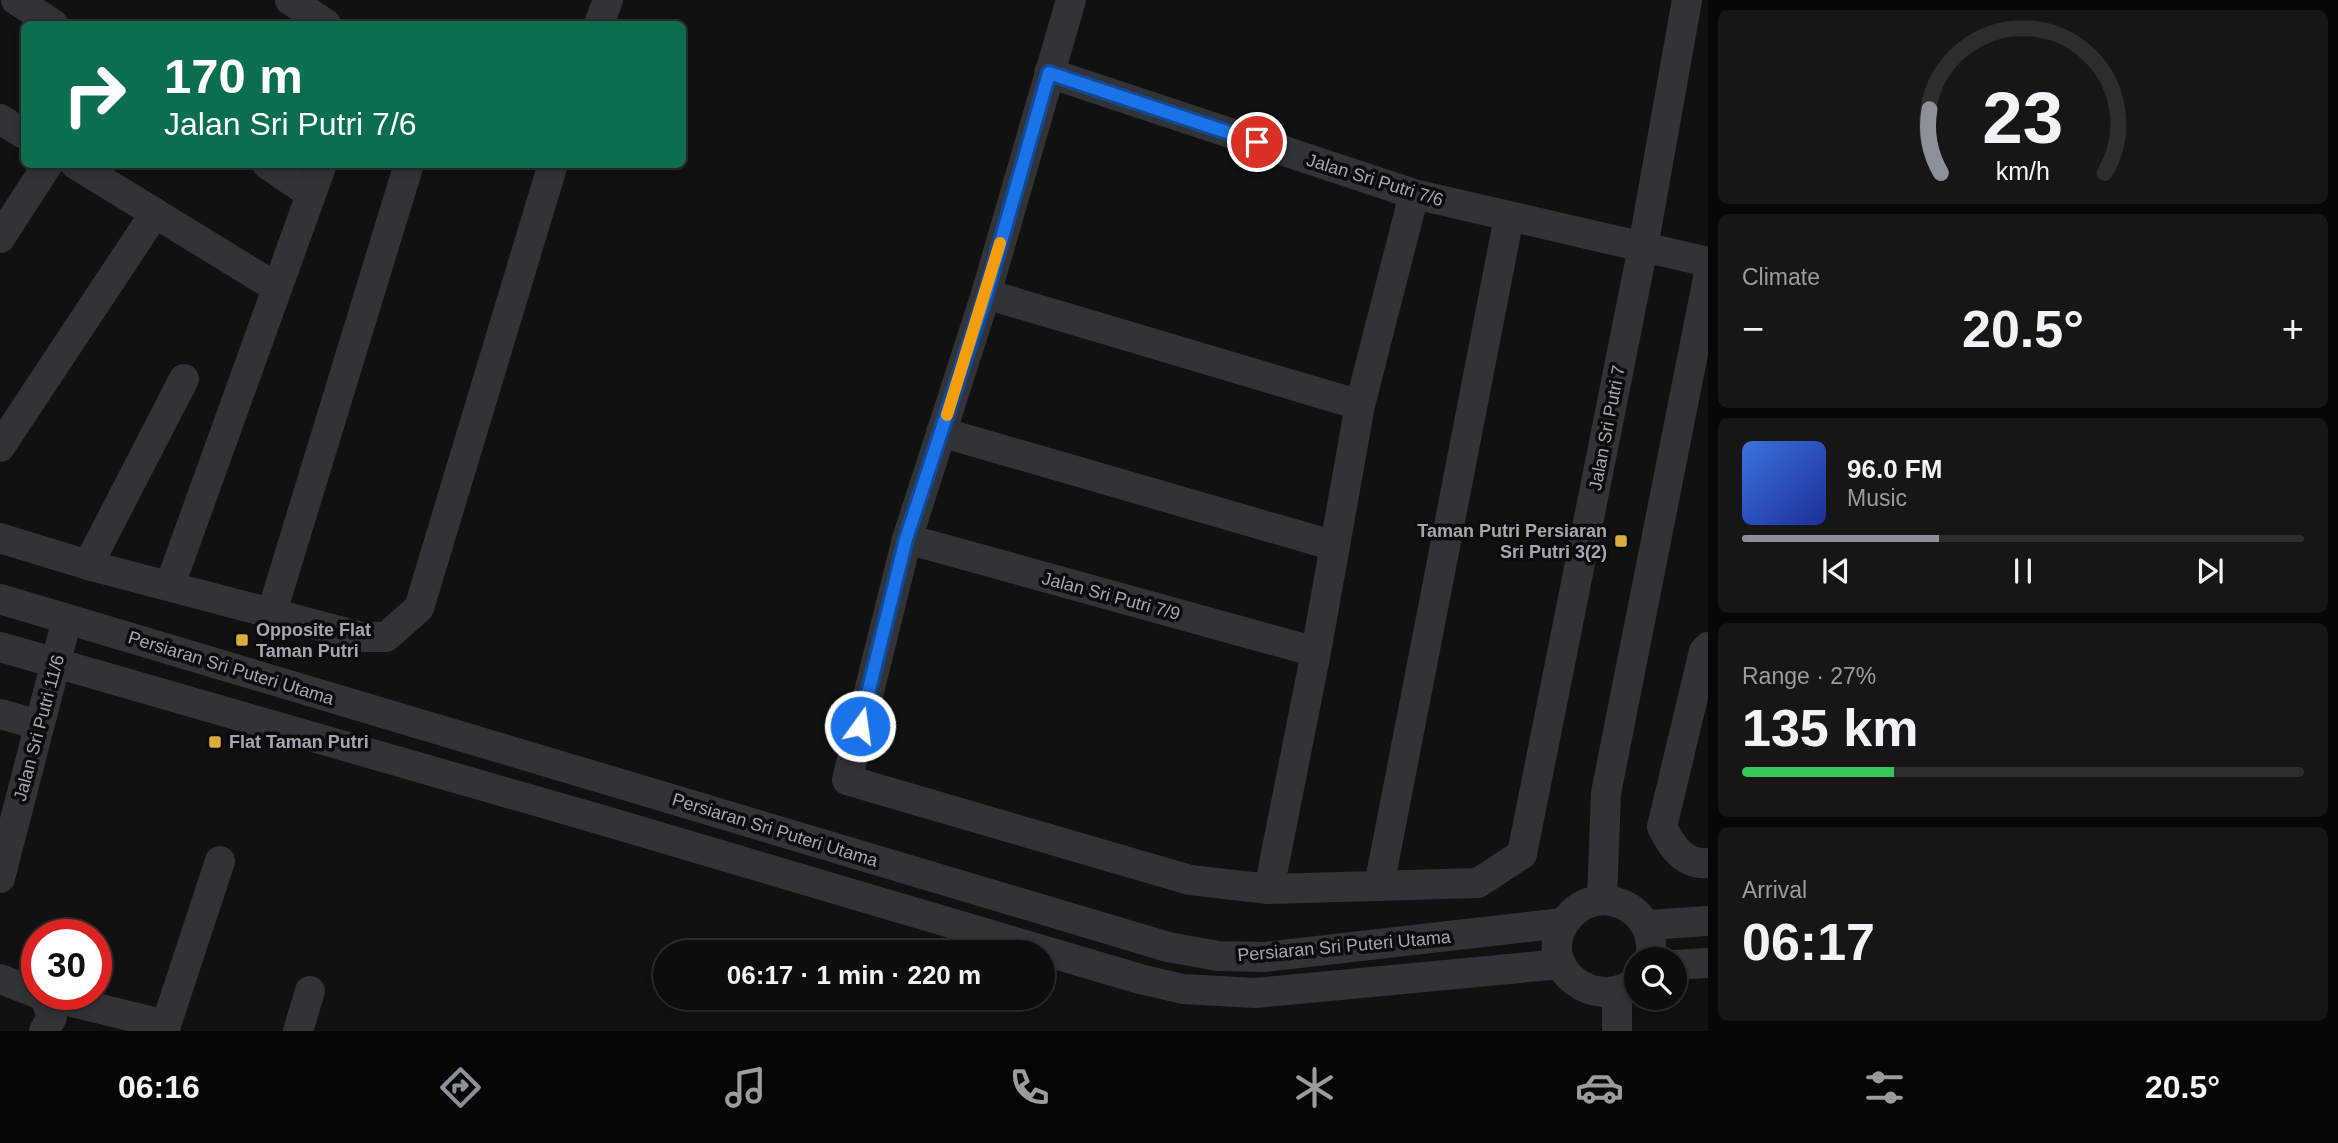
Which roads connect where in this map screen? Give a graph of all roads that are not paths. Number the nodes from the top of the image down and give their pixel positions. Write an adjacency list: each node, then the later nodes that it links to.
1 (16, 0): 6 (street)
2 (290, 0): 7 (street)
3 (608, 0): 8 (street)
4 (1072, 0): 9 (street)
5 (1683, 1): 23 (street, Jalan Sri Putri 7)
6 (48, 21)
7 (322, 21)
8 (600, 21)
9 (1049, 73): 19 (street, Jalan Sri Putri 7/6); 27 (street)
10 (0, 119): 11 (street)
11 (21, 132)
12 (45, 168): 22 (street)
13 (81, 168): 20 (street)
14 (273, 168): 18 (street)
15 (321, 168): 18 (street)
16 (408, 168): 38 (street)
17 (543, 169): 38 (street)
18 (311, 194): 26 (street)
19 (1414, 194): 21 (street, Jalan Sri Putri 7/6); 29 (street)
20 (155, 214): 26 (street); 31 (street)
21 (1509, 217): 23 (street, Jalan Sri Putri 7/6); 50 (street)
22 (0, 238)
23 (1643, 247): 24 (street, Jalan Sri Putri 7/6); 50 (street, Jalan Sri Putri 7)
24 (1708, 262)
25 (1708, 278): 52 (street)
26 (278, 288): 36 (street)
27 (986, 294): 29 (street); 30 (street)
28 (184, 379): 35 (street)
29 (1360, 405): 34 (street)
30 (941, 432): 33 (street); 34 (street)
31 (0, 447)
32 (0, 538): 35 (street)
33 (906, 539): 42 (street, Jalan Sri Putri 7/9); 51 (street)
34 (1335, 545): 42 (street)
35 (88, 565): 36 (street)
36 (170, 585): 38 (street)
37 (0, 599): 39 (street, Persiaran Sri Puteri Utama)
38 (272, 612)
39 (67, 619): 43 (street, Jalan Sri Putri 11/6); 54 (street, Persiaran Sri Puteri Utama)
40 (0, 647): 43 (street)
41 (1708, 647): 46 (street)
42 (1316, 652): 51 (street)
43 (56, 663): 45 (street, Jalan Sri Putri 11/6); 58 (street)
44 (0, 714): 45 (street)
45 (39, 725): 49 (street, Jalan Sri Putri 11/6)
46 (1695, 743): 48 (street)
47 (219, 861): 67 (street)
48 (1708, 863)
49 (2, 864)
50 (1379, 886): 51 (street)
51 (1269, 889)
52 (1602, 899): 54 (street); 55 (street)
53 (1708, 922): 55 (street)
54 (1563, 923): 58 (street)
55 (1647, 925): 56 (street)
56 (1652, 947)
57 (1708, 963): 59 (street)
58 (1561, 964): 62 (street)
59 (1687, 964)
60 (0, 979): 61 (street)
61 (21, 987)
62 (1624, 987)
63 (310, 992): 69 (street)
64 (1624, 997): 70 (street)
65 (48, 1010): 68 (street)
66 (99, 1010): 67 (street)
67 (165, 1028)
68 (44, 1031)
69 (298, 1031)
70 (1617, 1031)

